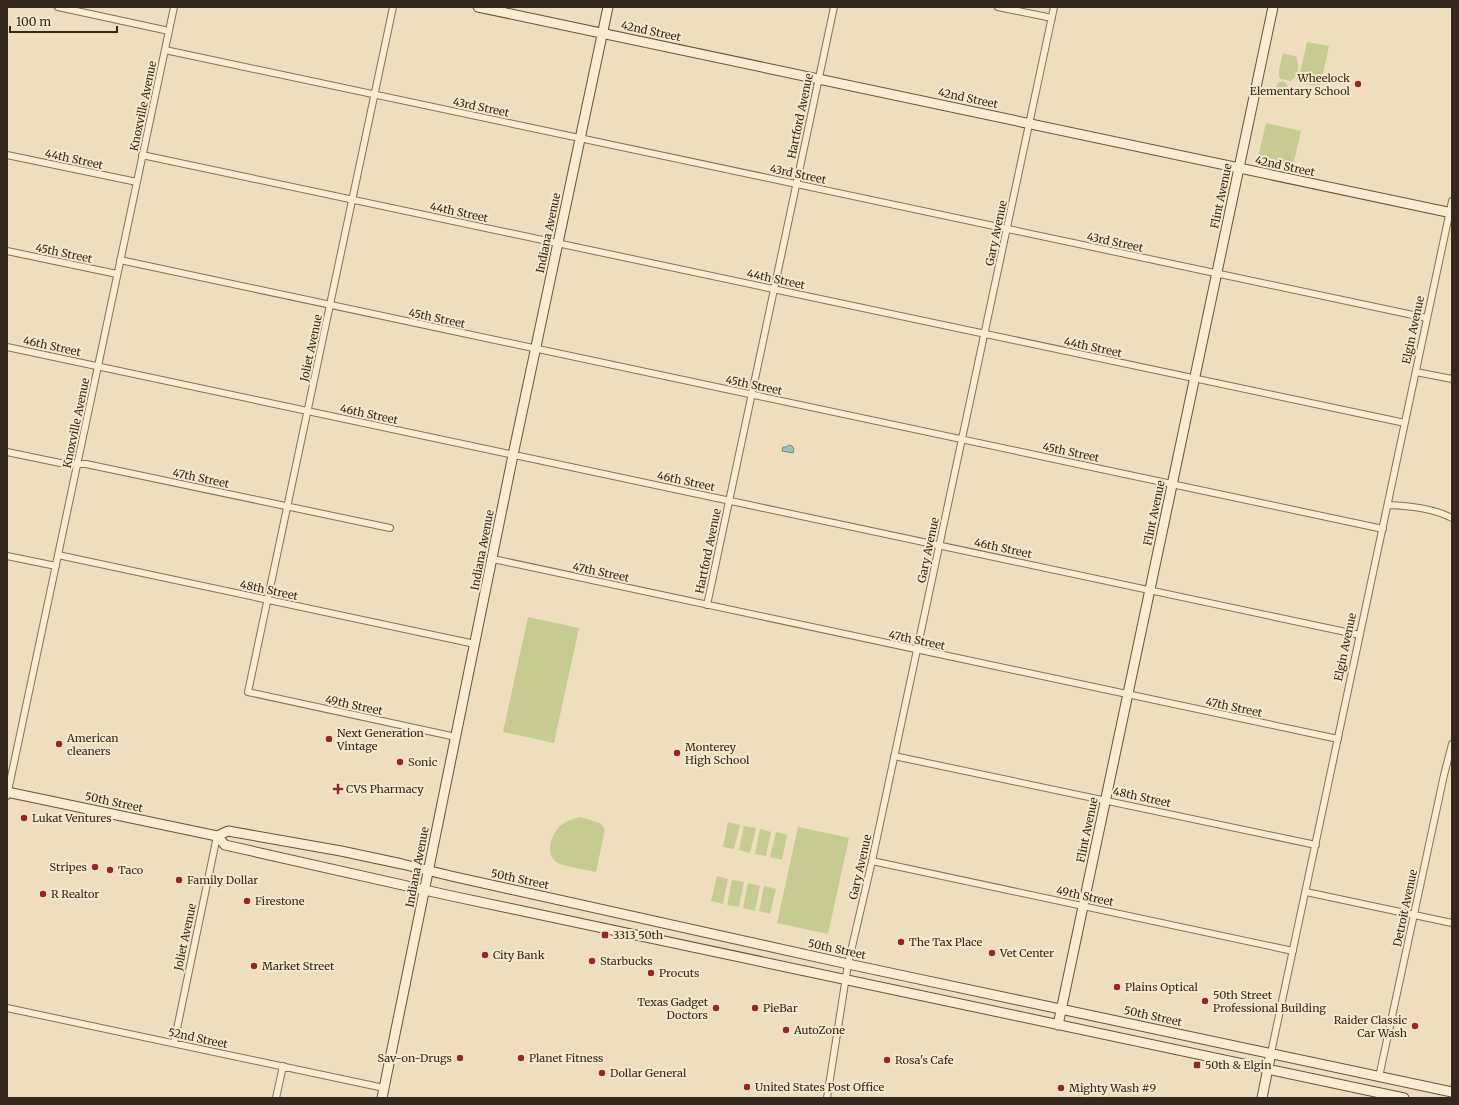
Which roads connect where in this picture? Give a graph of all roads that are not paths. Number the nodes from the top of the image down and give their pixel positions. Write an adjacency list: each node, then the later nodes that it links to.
1 (58, 7): 11 (street)
2 (174, 7): 11 (street, Knoxville Avenue)
3 (394, 7): 15 (street, Joliet Avenue)
4 (478, 7): 12 (main road, 42nd Street)
5 (608, 7): 12 (main road, Indiana Avenue)
6 (834, 7): 14 (street, Hartford Avenue)
7 (998, 7): 10 (street)
8 (1054, 7): 10 (street, Gary Avenue)
9 (1273, 7): 20 (main road, Flint Avenue)
10 (1052, 18): 16 (street, Gary Avenue)
11 (169, 30): 13 (street, Knoxville Avenue)
12 (602, 33): 14 (main road, 42nd Street); 17 (main road, Indiana Avenue)
13 (165, 50): 15 (street, 43rd Street); 19 (street, Knoxville Avenue)
14 (818, 79): 16 (main road, 42nd Street); 22 (street, Hartford Avenue)
15 (375, 95): 17 (street, 43rd Street); 23 (street, Joliet Avenue)
16 (1029, 124): 20 (main road, 42nd Street); 26 (street, Gary Avenue)
17 (580, 138): 22 (street, 43rd Street); 27 (main road, Indiana Avenue)
18 (7, 155): 21 (street, 44th Street)
19 (142, 155): 21 (street, Knoxville Avenue); 23 (street, 44th Street)
20 (1239, 168): 25 (main road, 42nd Street); 31 (main road, Flint Avenue)
21 (137, 182): 29 (street, Knoxville Avenue)
22 (796, 184): 26 (street, 43rd Street); 32 (street, Hartford Avenue)
23 (353, 200): 27 (street, 44th Street); 33 (street, Joliet Avenue)
24 (1452, 201): 25 (street, Elgin Avenue)
25 (1451, 213): 34 (street, Elgin Avenue)
26 (1007, 229): 31 (street, 43rd Street); 35 (street, Gary Avenue)
27 (558, 243): 32 (street, 44th Street); 37 (main road, Indiana Avenue)
28 (7, 251): 30 (street, 45th Street)
29 (120, 260): 30 (street, Knoxville Avenue); 33 (street, 45th Street)
30 (117, 274): 38 (street, Knoxville Avenue)
31 (1217, 274): 34 (street, 43rd Street); 40 (main road, Flint Avenue)
32 (774, 289): 35 (street, 44th Street); 42 (street, Hartford Avenue)
33 (330, 305): 37 (street, 45th Street); 43 (street, Joliet Avenue)
34 (1427, 318): 39 (street, Elgin Avenue)
35 (984, 334): 40 (street, 44th Street); 45 (street, Gary Avenue)
36 (7, 347): 38 (street, 46th Street)
37 (536, 349): 42 (street, 45th Street); 47 (main road, Indiana Avenue)
38 (98, 366): 43 (street, 46th Street); 48 (street, Knoxville Avenue)
39 (1416, 372): 41 (street); 44 (street, Elgin Avenue)
40 (1195, 379): 44 (street, 44th Street); 49 (main road, Flint Avenue)
41 (1452, 379)
42 (751, 395): 45 (street, 45th Street); 50 (street, Hartford Avenue)
43 (308, 411): 47 (street, 46th Street); 52 (street, Joliet Avenue)
44 (1405, 423): 51 (street, Elgin Avenue)
45 (962, 440): 49 (street, 45th Street); 56 (street, Gary Avenue)
46 (7, 452): 48 (street, 47th Street)
47 (513, 455): 50 (street, 46th Street); 59 (main road, Indiana Avenue)
48 (77, 464): 52 (street, 47th Street); 57 (street, Knoxville Avenue)
49 (1172, 484): 55 (street, 45th Street); 61 (main road, Flint Avenue)
50 (729, 500): 56 (street, 46th Street); 63 (street, Hartford Avenue)
51 (1388, 505): 53 (street); 55 (street, Elgin Avenue)
52 (288, 507): 54 (street, 47th Street); 62 (street, Joliet Avenue)
53 (1452, 518)
54 (390, 528)
55 (1383, 529): 64 (street, Elgin Avenue)
56 (939, 545): 61 (street, 46th Street); 66 (street, Gary Avenue)
57 (58, 555): 60 (street, Knoxville Avenue); 62 (street, 48th Street)
58 (7, 556): 60 (street)
59 (493, 559): 63 (street, 47th Street); 65 (main road, Indiana Avenue)
60 (56, 566): 73 (street, Knoxville Avenue)
61 (1150, 590): 64 (street, 46th Street); 68 (main road, Flint Avenue)
62 (268, 600): 65 (street, 48th Street); 67 (street, Joliet Avenue)
63 (707, 605): 66 (street, 47th Street)
64 (1360, 634): 70 (street, Elgin Avenue)
65 (475, 644): 69 (main road, Indiana Avenue)
66 (917, 650): 68 (street, 47th Street); 72 (street, Gary Avenue)
67 (248, 692): 69 (street, 49th Street)
68 (1128, 695): 70 (street, 47th Street); 74 (main road, Flint Avenue)
69 (456, 737): 78 (main road, Indiana Avenue)
70 (1338, 739): 76 (street, Elgin Avenue)
71 (1452, 744): 82 (street, Detroit Avenue)
72 (894, 756): 74 (street, 48th Street); 77 (street, Gary Avenue)
73 (7, 793): 75 (main road, 50th Street)
74 (1106, 800): 76 (street, 48th Street); 81 (main road, Flint Avenue)
75 (217, 836): 78 (main road, 50th Street); 79 (main road, 50th Street); 90 (street, Joliet Avenue)
76 (1316, 845): 80 (street, Elgin Avenue)
77 (872, 861): 81 (street, 49th Street); 85 (street, Gary Avenue)
78 (428, 870): 79 (main road, Indiana Avenue); 85 (main road, 50th Street)
79 (425, 890): 86 (main road, 50th Street); 95 (main road, Indiana Avenue)
80 (1306, 892): 82 (street); 84 (street, Elgin Avenue)
81 (1083, 906): 84 (street, 49th Street); 88 (main road, Flint Avenue)
82 (1414, 915): 83 (street); 94 (street, Detroit Avenue)
83 (1452, 924)
84 (1293, 951): 91 (street, Elgin Avenue)
85 (848, 964): 86 (street, Gary Avenue); 88 (main road, 50th Street)
86 (846, 980): 89 (main road, 50th Street); 99 (street, Gary Avenue)
87 (7, 1008): 90 (street, 52nd Street)
88 (1062, 1009): 89 (main road, Flint Avenue); 91 (main road, 50th Street)
89 (1058, 1025): 93 (main road, 50th Street)
90 (174, 1043): 92 (street, 52nd Street)
91 (1271, 1053): 93 (main road, Elgin Avenue); 94 (main road, 50th Street)
92 (283, 1066): 95 (street, 52nd Street); 97 (street)
93 (1268, 1069): 100 (main road, Elgin Avenue); 101 (main road, 50th Street)
94 (1379, 1077): 96 (main road, 50th Street)
95 (384, 1088): 98 (main road, Indiana Avenue)
96 (1452, 1092)
97 (276, 1098)
98 (382, 1098)
99 (827, 1098)
100 (1262, 1098)
101 (1404, 1098)

